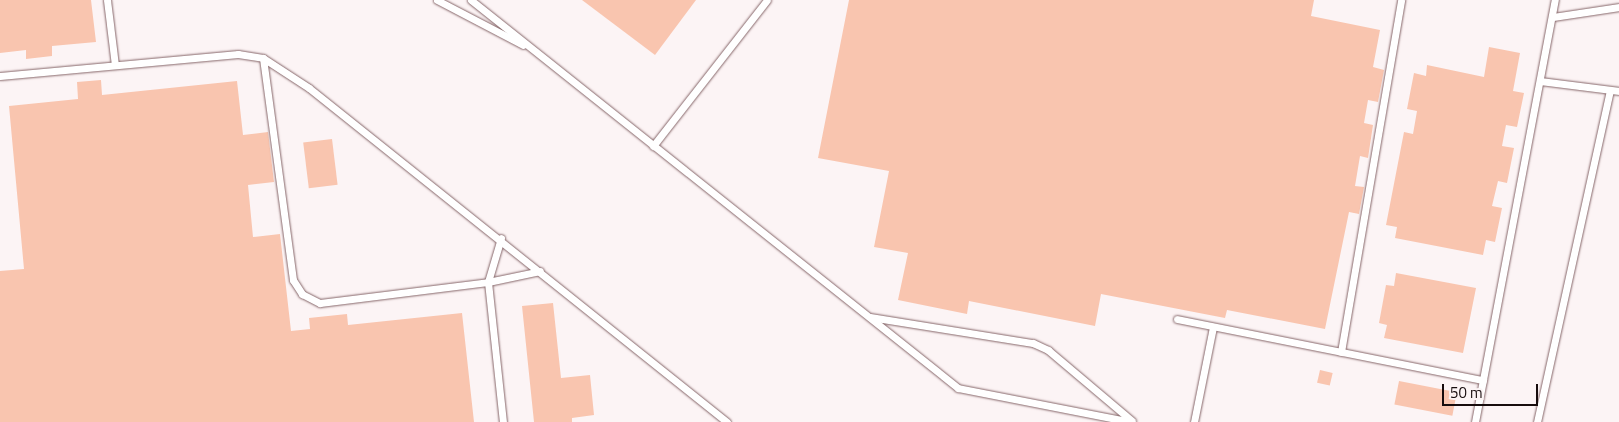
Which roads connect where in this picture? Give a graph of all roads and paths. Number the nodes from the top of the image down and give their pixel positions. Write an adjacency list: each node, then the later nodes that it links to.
1 (107, 0): 11 (lane)
2 (437, 0): 9 (lane)
3 (471, 0): 9 (lane)
4 (767, 0): 16 (lane)
5 (1401, 0): 23 (lane)
6 (1556, 0): 8 (lane)
7 (1619, 7): 8 (lane)
8 (1553, 17): 13 (lane)
9 (534, 50): 16 (lane)
10 (263, 58): 11 (lane); 17 (lane); 19 (lane)
11 (115, 65): 12 (lane)
12 (0, 76)
13 (1540, 81): 14 (lane); 24 (lane)
14 (1610, 91): 15 (lane); 30 (lane)
15 (1619, 91)
16 (653, 146): 20 (lane)
17 (501, 238): 18 (lane); 19 (lane)
18 (540, 271): 19 (lane); 26 (lane)
19 (488, 282): 25 (lane)
20 (869, 317): 27 (lane); 27 (lane)
21 (1177, 319): 22 (lane)
22 (1213, 326): 23 (lane); 28 (lane)
23 (1341, 352): 24 (lane)
24 (1483, 380): 29 (lane)
25 (503, 422)
26 (727, 422)
27 (1132, 422)
28 (1194, 422)
29 (1475, 422)
30 (1537, 422)

